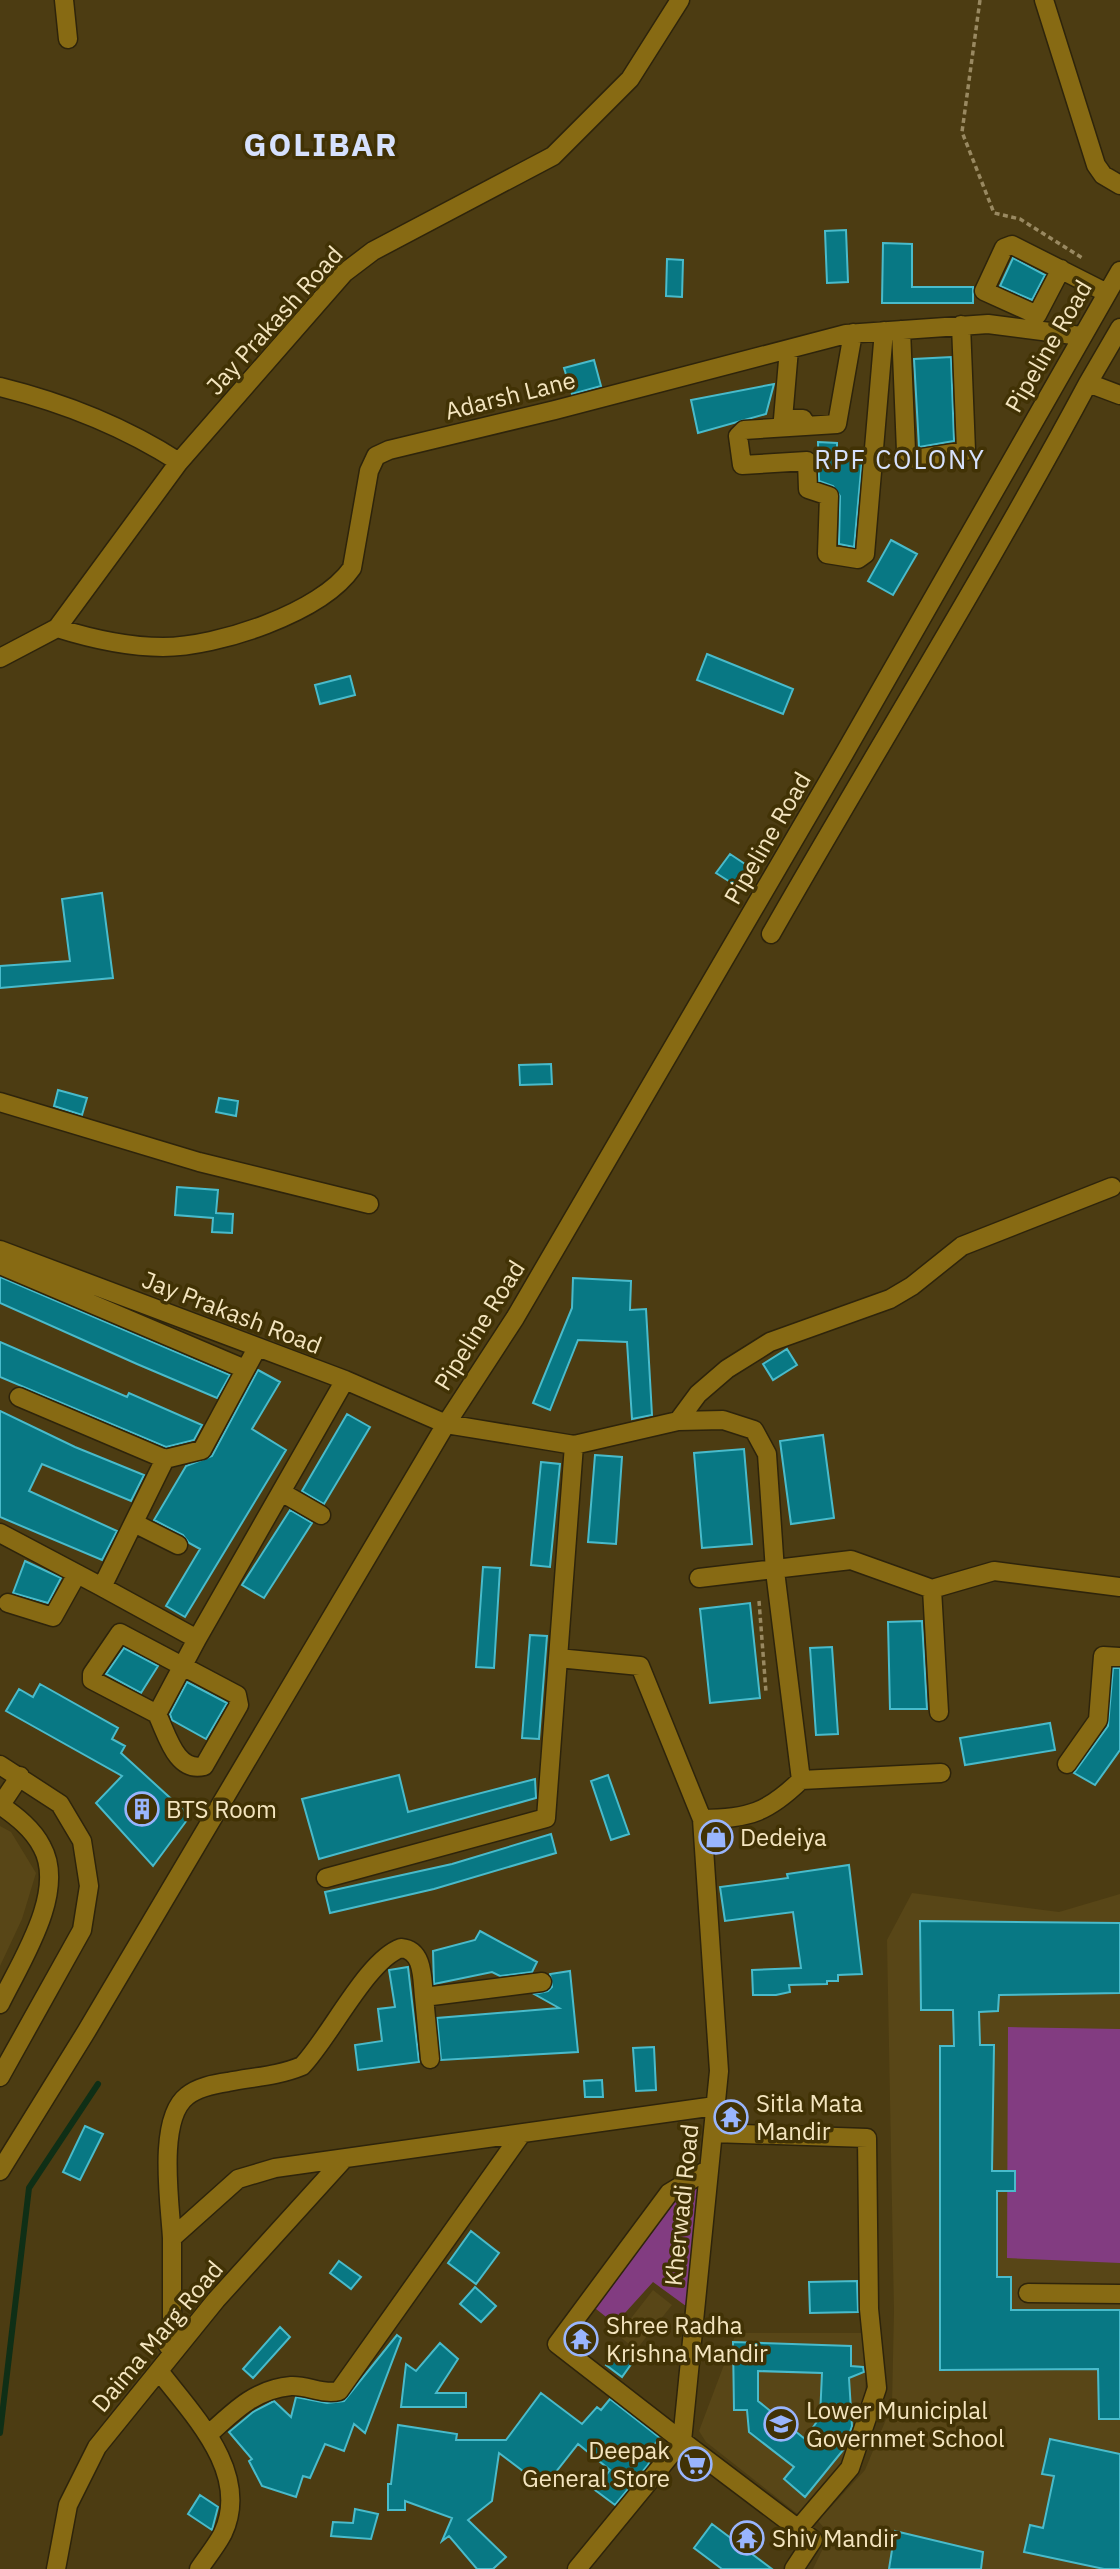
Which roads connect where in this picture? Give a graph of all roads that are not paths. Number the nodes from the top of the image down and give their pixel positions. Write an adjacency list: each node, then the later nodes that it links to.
1 (64, 0): 4 (street)
2 (680, 0): 19 (street, Jay Prakash Road)
3 (1044, 0): 5 (street)
4 (68, 39)
5 (1120, 186)
6 (1061, 269): 7 (street); 8 (street); 8 (street)
7 (1114, 281): 14 (street, Pipeline Road)
8 (994, 297): 9 (street)
9 (988, 324): 10 (street, Adarsh Lane); 14 (street, Adarsh Lane)
10 (961, 325): 12 (street, Adarsh Lane); 12 (street)
11 (1120, 328): 16 (street)
12 (892, 330): 13 (street, Adarsh Lane); 13 (street)
13 (847, 334): 15 (street, Adarsh Lane); 15 (street)
14 (1082, 336): 33 (street, Pipeline Road)
15 (789, 349): 20 (street, Adarsh Lane)
16 (1088, 383): 18 (street); 22 (street)
17 (0, 387): 19 (street)
18 (1120, 394)
19 (179, 462): 20 (street, Jay Prakash Road)
20 (57, 628): 21 (street, Jay Prakash Road)
21 (0, 658)
22 (771, 934)
23 (0, 1102): 25 (street)
24 (1112, 1187): 32 (street)
25 (369, 1204)
26 (0, 1250): 28 (street, Jay Prakash Road)
27 (0, 1265): 29 (street)
28 (257, 1348): 29 (street); 30 (street, Jay Prakash Road)
29 (245, 1369): 35 (street)
30 (345, 1380): 33 (street, Jay Prakash Road); 36 (street)
31 (19, 1397): 35 (street)
32 (678, 1421): 34 (street); 41 (street)
33 (446, 1423): 34 (street); 72 (street, Pipeline Road)
34 (574, 1445): 50 (street)
35 (165, 1459): 38 (street)
36 (281, 1492): 37 (street); 48 (street)
37 (321, 1515)
38 (134, 1523): 40 (street); 44 (street)
39 (0, 1533): 42 (street)
40 (178, 1545)
41 (775, 1571): 43 (street); 46 (street); 58 (street)
42 (78, 1574): 44 (street); 47 (street)
43 (699, 1578)
44 (102, 1587): 48 (street)
45 (1120, 1587): 46 (street)
46 (932, 1589): 52 (street)
47 (8, 1603)
48 (197, 1639): 51 (street)
49 (1120, 1657): 54 (street)
50 (558, 1658): 60 (street, Kherwadi Road); 61 (street)
51 (183, 1665): 53 (street); 53 (street); 53 (street)
52 (939, 1712)
53 (157, 1714)
54 (1067, 1764)
55 (0, 1765): 57 (street)
56 (941, 1773): 58 (street)
57 (20, 1776): 59 (street); 66 (street)
58 (801, 1780): 60 (street)
59 (0, 1805): 64 (street)
60 (702, 1819): 67 (street, Kherwadi Road)
61 (326, 1878)
62 (542, 1982): 63 (street)
63 (424, 1997): 65 (street); 73 (street)
64 (0, 2004)
65 (430, 2059)
66 (0, 2077)
67 (715, 2106): 68 (street, Kherwadi Road); 69 (street)
68 (713, 2133): 71 (street, Kherwadi Road); 80 (street)
69 (520, 2136): 70 (street); 78 (street)
70 (343, 2160): 73 (street); 76 (street, Daima Marg Road)
71 (709, 2169): 79 (street, Kherwadi Road); 79 (street)
72 (0, 2171)
73 (172, 2238): 76 (street)
74 (1028, 2293): 75 (street)
75 (1120, 2294)
76 (173, 2353): 77 (street, Daima Marg Road)
77 (159, 2371): 78 (street); 81 (street, Daima Marg Road)
78 (208, 2435): 82 (street)
79 (682, 2441): 80 (street); 83 (street)
80 (798, 2529): 84 (street)
81 (56, 2569)
82 (199, 2569)
83 (577, 2569)
84 (794, 2569)

